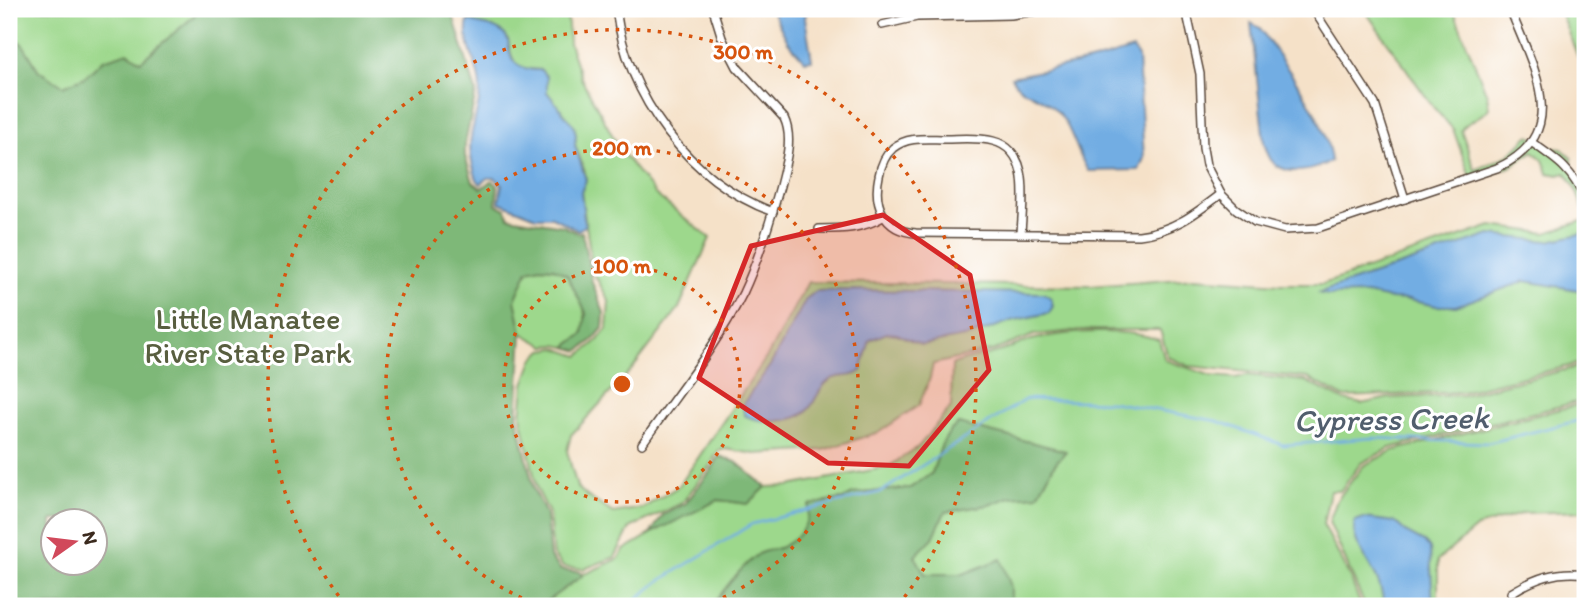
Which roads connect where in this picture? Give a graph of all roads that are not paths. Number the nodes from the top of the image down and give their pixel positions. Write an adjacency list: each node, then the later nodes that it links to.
1 (616, 9): 12 (street)
2 (713, 9): 12 (street)
3 (1048, 9): 7 (street)
4 (1186, 9): 9 (street)
5 (1313, 9): 10 (street)
6 (1510, 9): 8 (street)
7 (882, 25)
8 (1531, 142): 10 (street); 11 (street)
9 (1221, 194): 10 (street); 15 (street)
10 (1405, 198)
11 (1585, 200)
12 (773, 212): 16 (street)
13 (883, 217): 14 (street); 15 (street); 15 (street)
14 (819, 229)
15 (1021, 234)
16 (642, 444)
17 (1585, 574): 18 (street)
18 (1511, 593)

